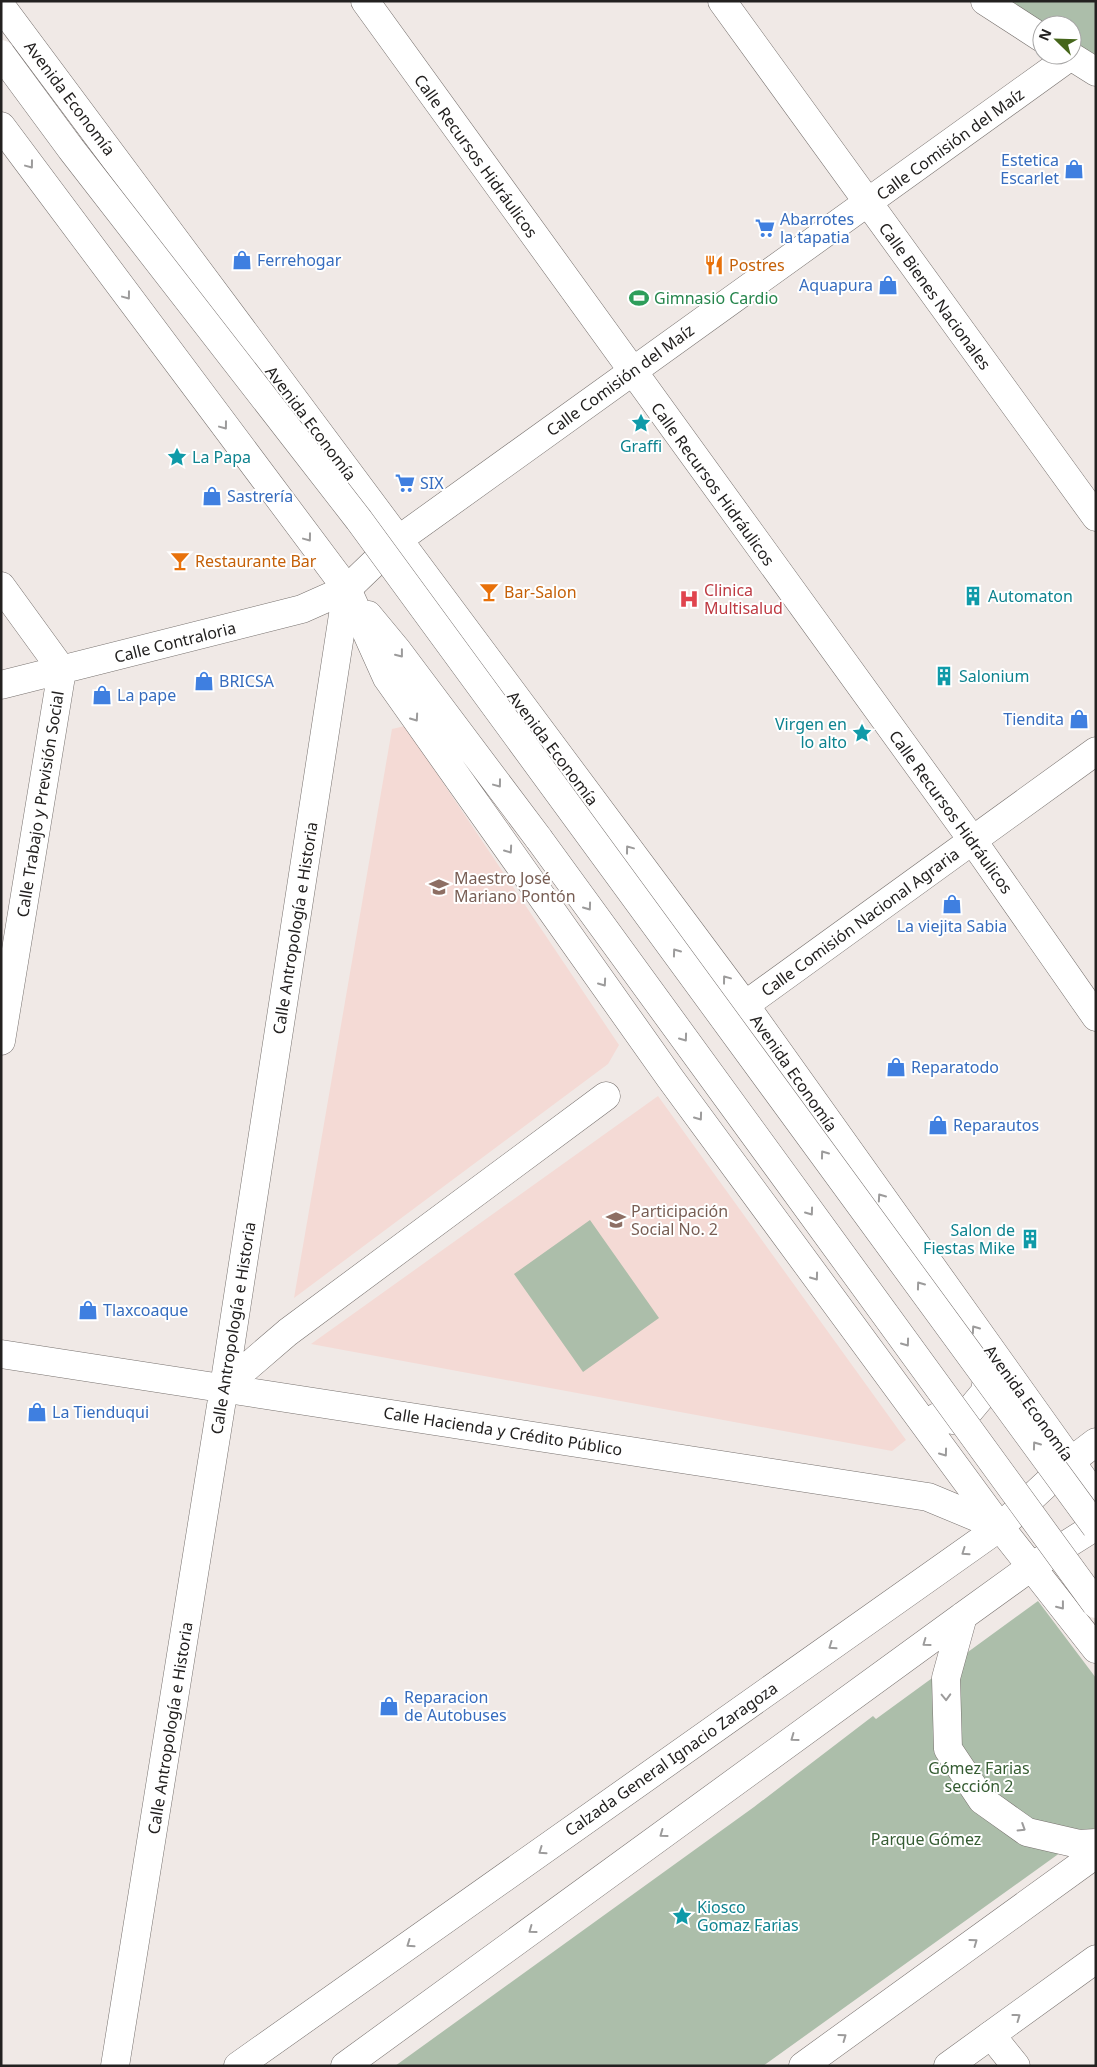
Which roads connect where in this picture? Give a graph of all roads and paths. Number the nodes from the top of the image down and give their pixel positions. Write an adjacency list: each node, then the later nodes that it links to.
1 (365, 1): 12 (main road, Calle Recursos Hidráulicos)
2 (722, 1): 11 (main road, Calle Bienes Nacionales)
3 (985, 1): 5 (main road)
4 (1, 6): 14 (main road, Avenida Economía)
5 (1032, 32)
6 (1, 54): 32 (main road, one-way to 6, bridge)
7 (1082, 63): 9 (main road)
8 (1058, 65): 11 (main road, Calle Comisión del Maíz)
9 (1096, 72)
10 (1, 126): 16 (main road, one-way to 16)
11 (868, 203): 12 (main road, Calle Comisión del Maíz); 13 (main road, Calle Bienes Nacionales)
12 (631, 371): 14 (main road, Calle Comisión del Maíz); 20 (main road, Calle Recursos Hidráulicos)
13 (1096, 517)
14 (398, 540): 16 (main road, Calle Comisión del Maíz); 21 (main road, Avenida Economía, one-way to 14)
15 (1, 586): 17 (main road, Calle Trabajo y Previsión Social)
16 (346, 589): 17 (main road, Calle Contraloria); 27 (main road, Calle Antropología e Historia); 28 (main road, one-way to 28); 35 (main road, one-way to 35, bridge)
17 (62, 670): 18 (main road, Calle Contraloria); 23 (main road, Calle Trabajo y Previsión Social)
18 (1, 685)
19 (1096, 751): 20 (main road, Calle Comisión Nacional Agraria)
20 (974, 841): 21 (main road, Calle Comisión Nacional Agraria); 22 (main road, Calle Recursos Hidráulicos)
21 (746, 1005): 25 (main road, Avenida Economía, one-way to 21)
22 (1096, 1017)
23 (1, 1041)
24 (606, 1096): 27 (main road)
25 (991, 1352): 28 (main road); 30 (main road, Avenida Economía)
26 (1, 1354): 27 (main road, Calle Hacienda y Crédito Público)
27 (224, 1387): 33 (main road, Calle Hacienda y Crédito Público); 42 (main road, Calle Antropología e Historia)
28 (915, 1413): 33 (main road, one-way to 33)
29 (1096, 1442): 30 (main road, Calzada General Ignacio Zaragoza)
30 (1071, 1461): 31 (main road, Avenida Economía); 33 (main road, Calzada General Ignacio Zaragoza)
31 (1096, 1497)
32 (1096, 1526): 34 (main road)
33 (1000, 1527): 34 (main road); 43 (main road, Calzada General Ignacio Zaragoza, one-way to 43)
34 (1031, 1567): 36 (main road); 37 (main road, one-way to 37)
35 (1096, 1604)
36 (963, 1616): 38 (main road, one-way to 38); 44 (main road, one-way to 44)
37 (1096, 1649)
38 (1096, 1843)
39 (1096, 1854): 45 (main road, one-way to 39)
40 (1096, 1959): 41 (main road, one-way to 40)
41 (992, 2035): 46 (main road); 47 (main road)
42 (115, 2066)
43 (238, 2066)
44 (345, 2066)
45 (803, 2066)
46 (948, 2066)
47 (1016, 2066)

